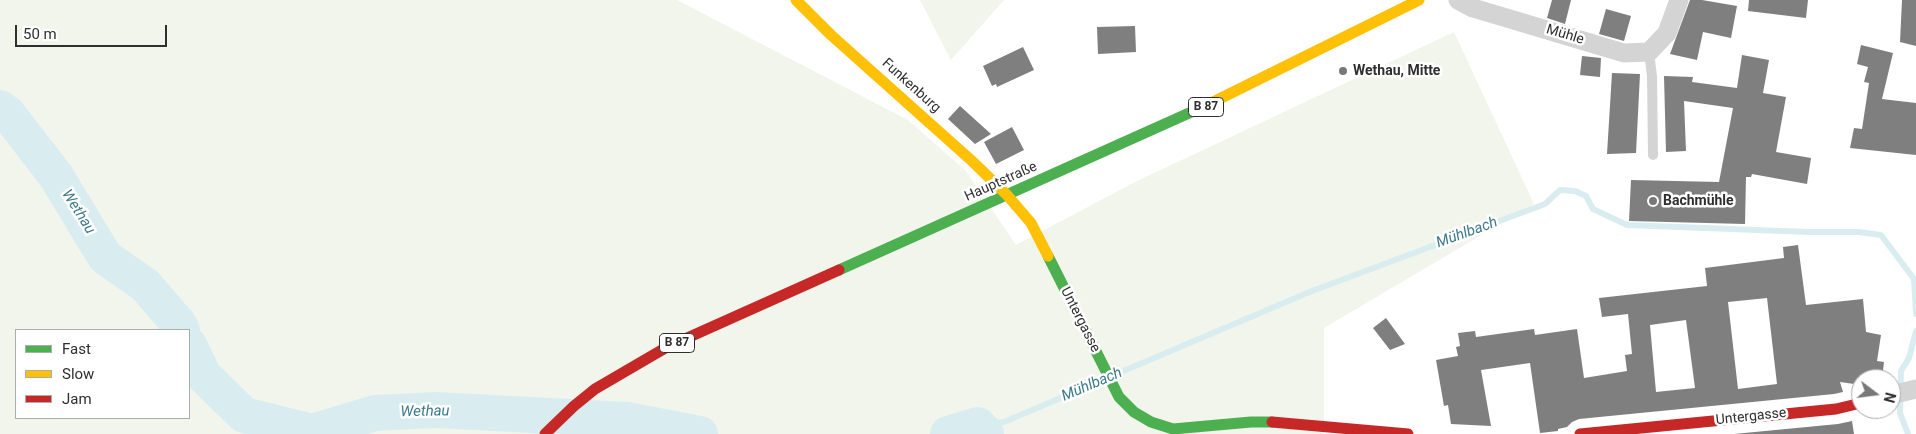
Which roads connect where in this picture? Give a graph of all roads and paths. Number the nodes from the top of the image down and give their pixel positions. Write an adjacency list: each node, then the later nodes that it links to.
1 (796, 0): 7 (street, Funkenburg)
2 (1419, 0): 7 (street, Hauptstraße / B 87)
3 (1458, 0): 5 (street, Mühle)
4 (1678, 0): 5 (street)
5 (1649, 52): 6 (lane)
6 (1653, 155)
7 (1007, 195): 9 (street, Hauptstraße / B 87); 10 (street, Untergasse)
8 (1851, 405): 11 (street, Untergasse)
9 (545, 434)
10 (1408, 434)
11 (1580, 434)

